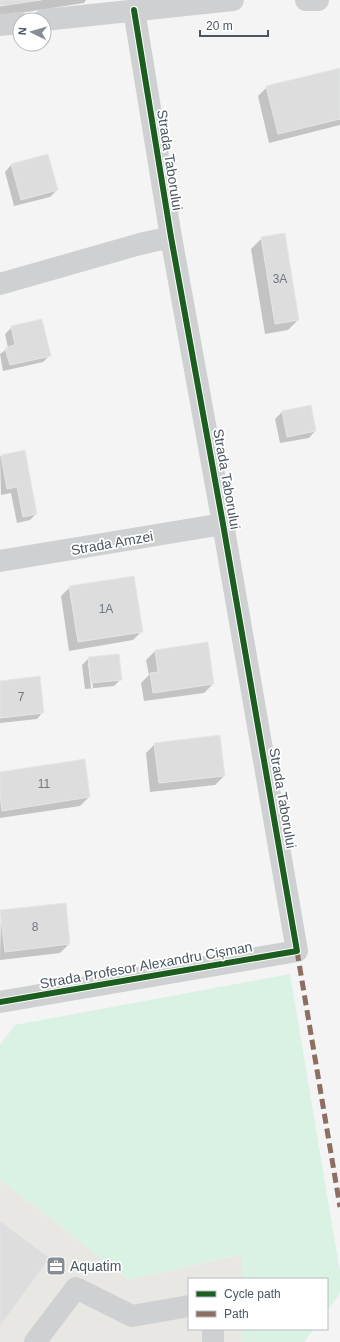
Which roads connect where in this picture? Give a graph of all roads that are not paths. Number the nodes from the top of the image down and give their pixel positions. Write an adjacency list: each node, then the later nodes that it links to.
1 (233, 0): 2 (street)
2 (134, 10): 3 (street); 6 (street, Strada Taborului)
3 (52, 19)
4 (12, 24): 5 (street)
5 (0, 25)
6 (171, 237): 7 (street); 8 (street, Strada Taborului)
7 (0, 284)
8 (223, 524): 9 (street, Strada Amzei); 10 (street, Strada Taborului)
9 (0, 561)
10 (297, 952): 11 (street, Strada Profesor Alexandru Cișman)
11 (0, 1002)
12 (188, 1306): 14 (street)
13 (214, 1330): 15 (street)
14 (36, 1342)
15 (213, 1342)

